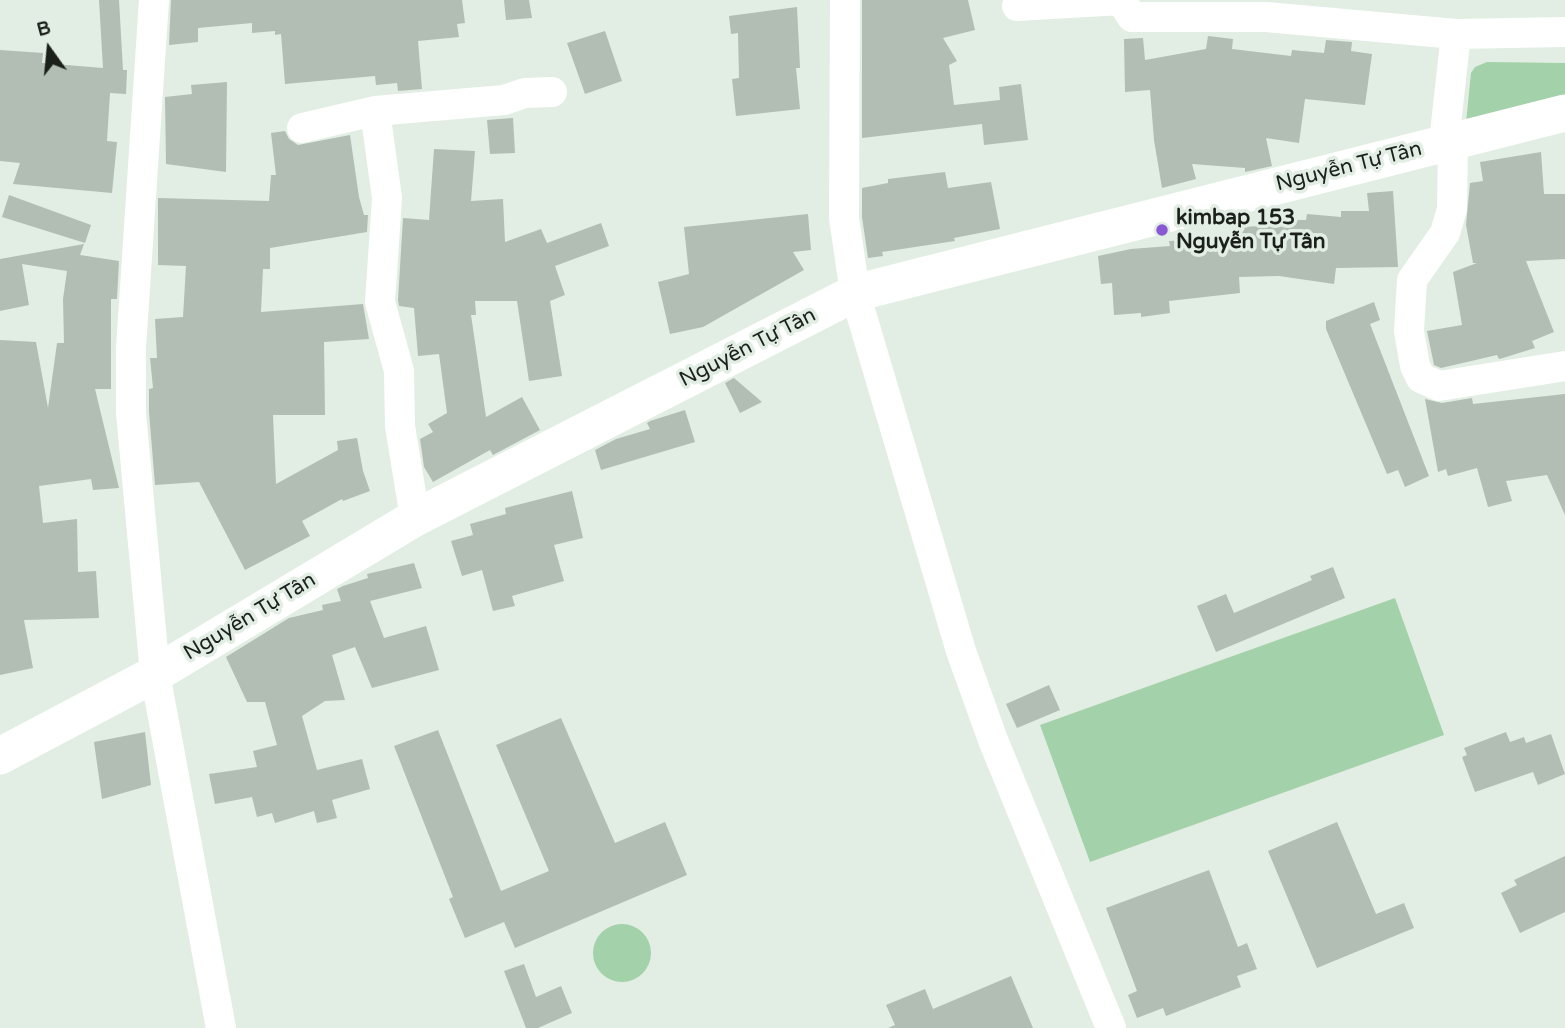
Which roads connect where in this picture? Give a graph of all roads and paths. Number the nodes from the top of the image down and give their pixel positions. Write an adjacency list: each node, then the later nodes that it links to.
1 (154, 0): 15 (street)
2 (845, 0): 12 (street)
3 (1121, 0): 4 (street); 6 (street)
4 (1017, 6)
5 (1565, 32): 6 (street)
6 (1456, 34): 11 (street)
7 (552, 92): 8 (street)
8 (376, 111): 10 (street); 14 (street)
9 (1565, 113): 11 (street, Nguyễn Tự Tân)
10 (303, 128)
11 (1448, 141): 12 (street, Nguyễn Tự Tân); 13 (street)
12 (855, 293): 14 (street, Nguyễn Tự Tân); 18 (street)
13 (1565, 366)
14 (415, 518): 15 (street, Nguyễn Tự Tân)
15 (155, 674): 16 (street, Nguyễn Tự Tân); 17 (street)
16 (0, 755)
17 (221, 1028)
18 (1111, 1028)

